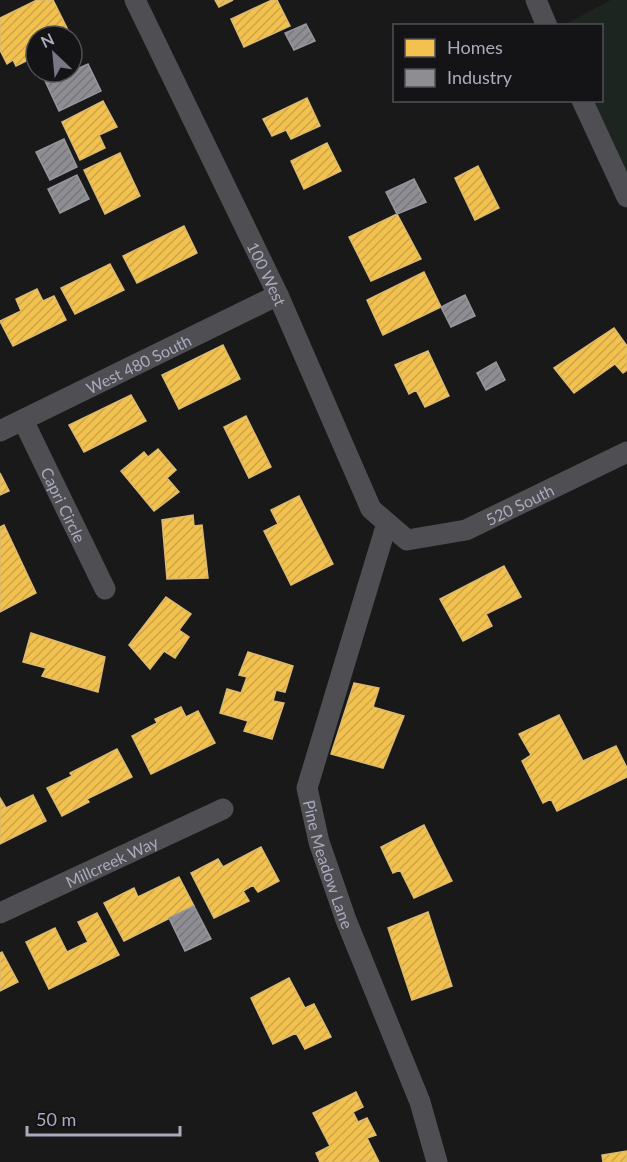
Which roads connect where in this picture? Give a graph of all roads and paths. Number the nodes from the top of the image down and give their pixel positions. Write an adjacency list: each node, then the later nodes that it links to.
1 (135, 0): 6 (street, 100 West)
2 (536, 0): 3 (street)
3 (547, 24)
4 (583, 102): 5 (street)
5 (627, 197)
6 (278, 295): 7 (street, West 480 South); 10 (street, 100 West)
7 (23, 420): 8 (street, West 480 South); 12 (street, Capri Circle)
8 (0, 432)
9 (627, 452): 11 (street, 520 South)
10 (387, 523): 11 (street, 100 West); 15 (street, Pine Meadow Lane)
11 (407, 540)
12 (105, 589)
13 (223, 808): 14 (street, Millcreek Way)
14 (0, 914)
15 (437, 1162)

